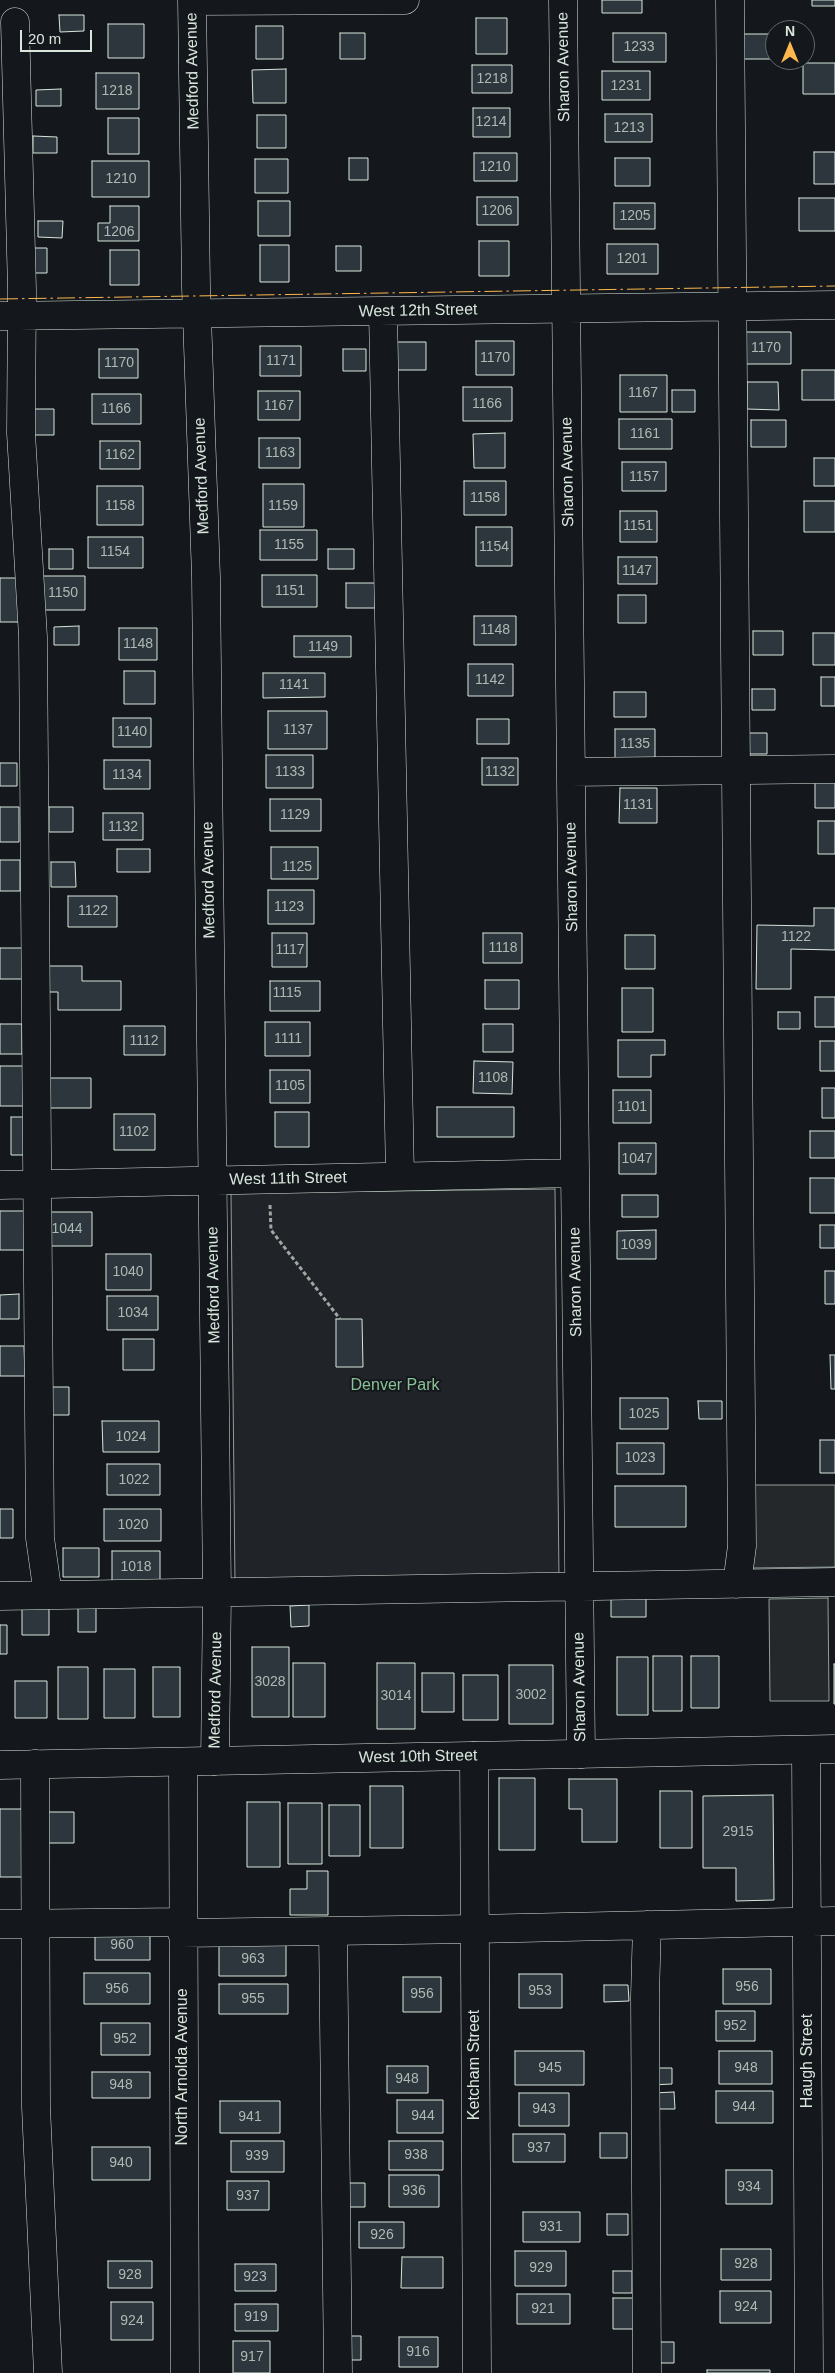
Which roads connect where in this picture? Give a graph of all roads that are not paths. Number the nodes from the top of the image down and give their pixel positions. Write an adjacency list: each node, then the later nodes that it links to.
1 (405, 0): 4 (street)
2 (563, 0): 8 (street, Sharon Avenue)
3 (730, 0): 7 (street)
4 (192, 1): 10 (street, Medford Avenue)
5 (15, 22): 11 (street)
6 (835, 305): 7 (street, West 12th Street)
7 (733, 306): 8 (street, West 12th Street); 13 (street)
8 (567, 309): 9 (street, West 12th Street); 14 (street, Sharon Avenue)
9 (383, 312): 10 (street, West 12th Street); 16 (street)
10 (198, 315): 11 (street, West 12th Street); 17 (street, Medford Avenue)
11 (11, 316): 18 (street)
12 (835, 769): 13 (street)
13 (736, 771): 14 (street); 21 (street)
14 (571, 772): 15 (street, Sharon Avenue)
15 (575, 1173): 16 (street, West 11th Street); 22 (street, Sharon Avenue)
16 (400, 1176): 17 (street, West 11th Street)
17 (212, 1181): 18 (street, West 11th Street); 23 (street, Medford Avenue)
18 (36, 1184): 19 (street, West 11th Street); 24 (street)
19 (0, 1185)
20 (835, 1582): 21 (street)
21 (737, 1584): 22 (street)
22 (579, 1586): 23 (street); 28 (street, Sharon Avenue)
23 (217, 1593): 24 (street); 30 (street, Medford Avenue)
24 (48, 1595): 25 (street)
25 (0, 1596)
26 (835, 1749): 27 (street, West 10th Street)
27 (806, 1750): 28 (street, West 10th Street); 36 (street, Haugh Street)
28 (581, 1754): 29 (street, West 10th Street)
29 (474, 1756): 30 (street, West 10th Street); 40 (street, Ketcham Street)
30 (216, 1761): 31 (street, West 10th Street)
31 (183, 1762): 32 (street, West 10th Street); 39 (street, North Arnolda Avenue)
32 (35, 1764): 33 (street, West 10th Street); 35 (street)
33 (0, 1765)
34 (835, 1921): 36 (street)
35 (35, 1922): 37 (street); 39 (street); 42 (street)
36 (807, 1922): 38 (street); 47 (street, Haugh Street)
37 (0, 1924)
38 (647, 1925): 40 (street); 46 (street)
39 (182, 1927): 41 (street); 43 (street, North Arnolda Avenue)
40 (475, 1929): 41 (street); 45 (street, Ketcham Street)
41 (333, 1931): 44 (street)
42 (48, 2373)
43 (185, 2373)
44 (338, 2373)
45 (477, 2373)
46 (647, 2373)
47 (809, 2373)

